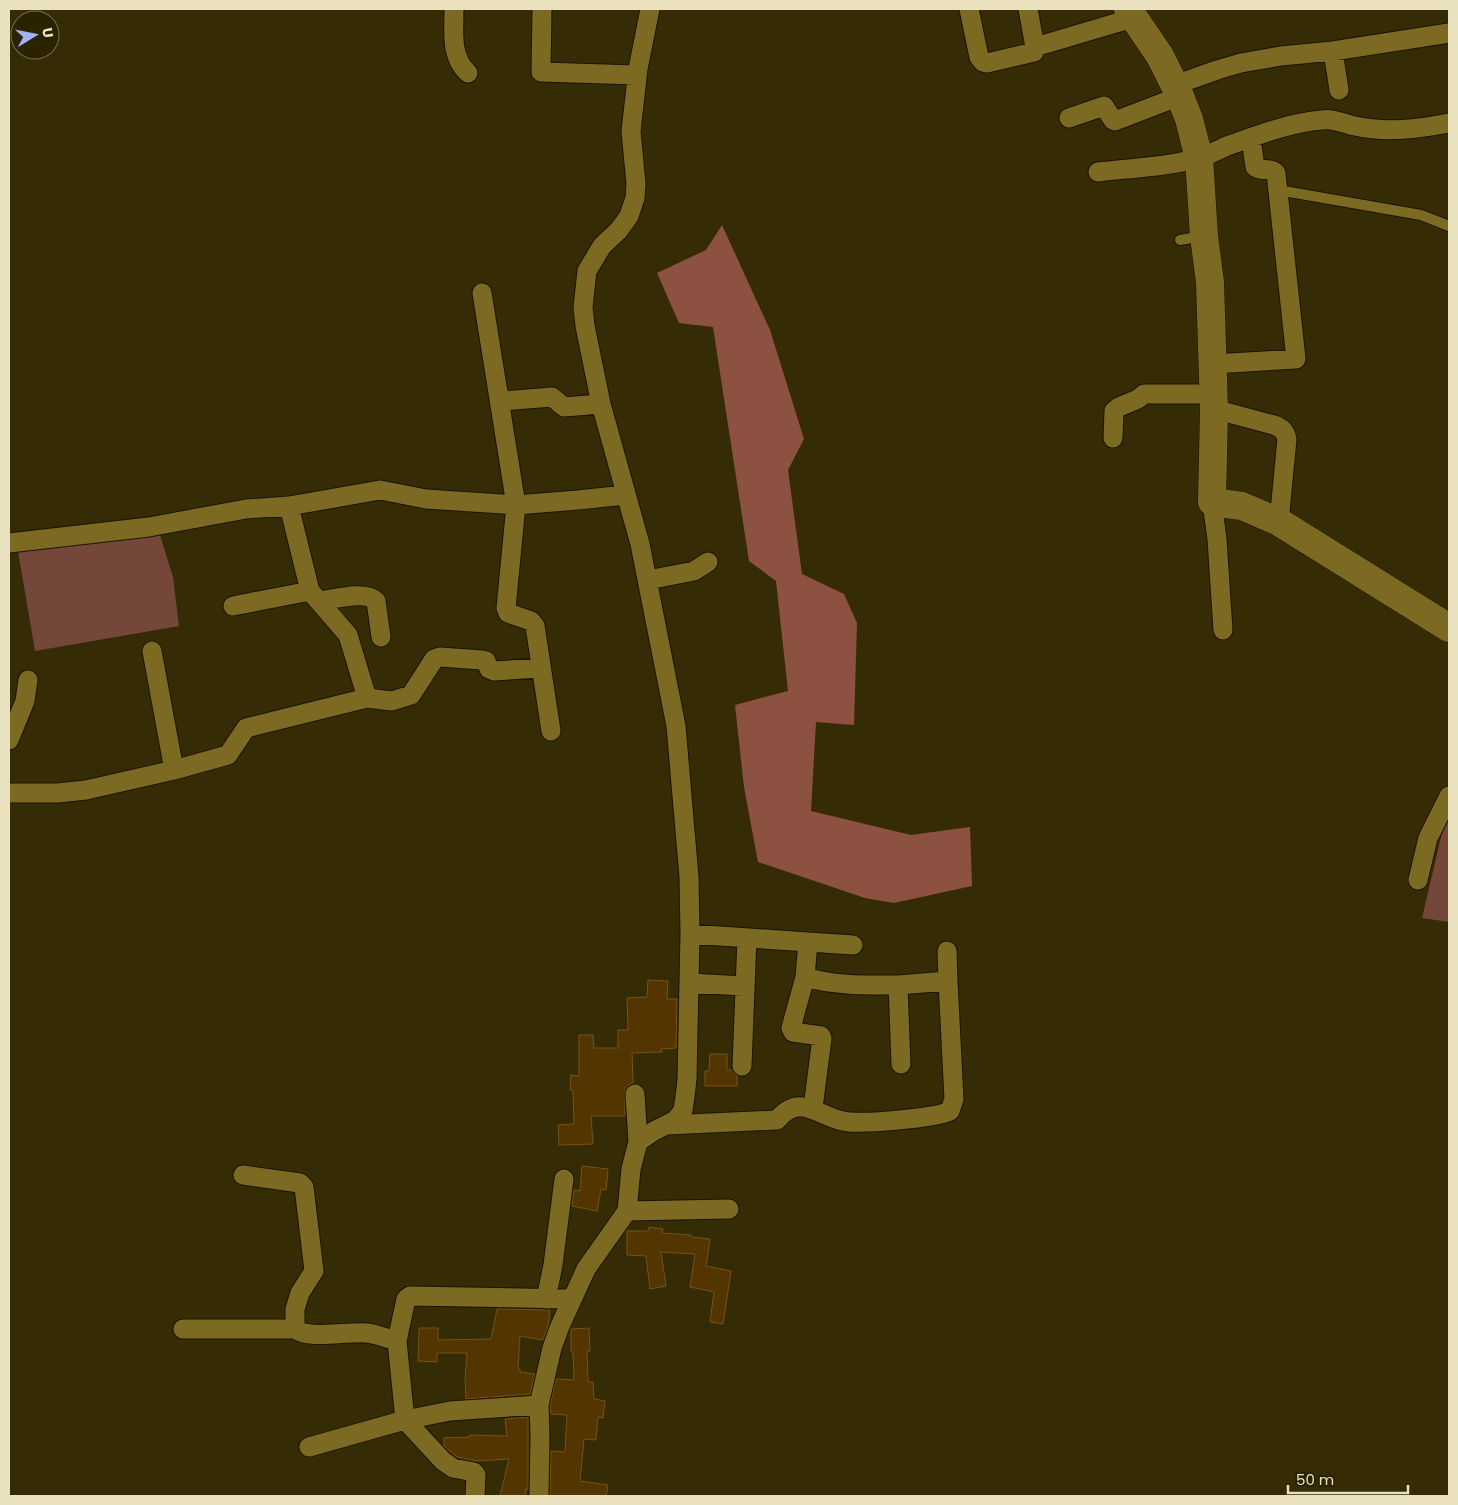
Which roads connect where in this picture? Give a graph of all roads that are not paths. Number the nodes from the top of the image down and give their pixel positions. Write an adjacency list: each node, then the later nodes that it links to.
1 (454, 9): 11 (street)
2 (542, 9): 10 (street)
3 (650, 9): 10 (street)
4 (969, 9): 8 (street)
5 (1028, 9): 8 (street)
6 (1131, 13): 8 (street); 12 (street)
7 (1449, 34): 9 (street)
8 (1035, 47)
9 (1333, 51): 12 (street); 13 (street)
10 (638, 72): 25 (street)
11 (468, 74)
12 (1178, 90): 14 (street); 17 (street)
13 (1339, 90)
14 (1069, 118)
15 (1449, 123): 16 (street)
16 (1251, 139): 17 (street); 19 (street)
17 (1199, 158): 18 (street); 22 (street)
18 (1098, 172)
19 (1278, 190): 20 (lane); 22 (street)
20 (1449, 226)
21 (482, 293): 23 (street)
22 (1213, 364): 24 (street)
23 (500, 401): 25 (street); 29 (street)
24 (1214, 401): 26 (street); 28 (street); 31 (street)
25 (601, 404): 27 (street)
26 (1113, 438)
27 (626, 494): 29 (street); 34 (street)
28 (1212, 502): 31 (street); 38 (street)
29 (516, 505): 30 (street); 41 (street)
30 (289, 506): 32 (street); 35 (street)
31 (1279, 522): 37 (street)
32 (9, 543)
33 (708, 562): 34 (street)
34 (648, 580): 50 (street)
35 (315, 596): 36 (street); 39 (street); 43 (street)
36 (233, 606)
37 (1449, 628)
38 (1223, 630)
39 (381, 637)
40 (152, 651): 46 (street)
41 (540, 668): 43 (street); 44 (street)
42 (28, 680): 45 (street)
43 (367, 698): 46 (street)
44 (551, 731)
45 (9, 740)
46 (174, 770): 47 (street)
47 (9, 793)
48 (1449, 796): 49 (street)
49 (1418, 880)
50 (690, 934): 51 (street); 57 (street)
51 (747, 938): 52 (street); 59 (street)
52 (808, 942): 53 (street); 55 (street)
53 (853, 945)
54 (947, 951): 56 (street)
55 (805, 977): 58 (street); 63 (street)
56 (948, 981): 58 (street); 63 (street)
57 (689, 983): 59 (street); 64 (street)
58 (898, 985): 60 (street)
59 (744, 986): 61 (street)
60 (901, 1064)
61 (742, 1066)
62 (636, 1094): 65 (street)
63 (813, 1108): 64 (street)
64 (667, 1125): 65 (street)
65 (638, 1142): 69 (street)
66 (243, 1175): 73 (street)
67 (564, 1179): 70 (street)
68 (729, 1209): 69 (street)
69 (628, 1211): 71 (street)
70 (546, 1299): 71 (street); 74 (street)
71 (572, 1300): 75 (street)
72 (183, 1328): 73 (street)
73 (295, 1329): 74 (street)
74 (397, 1341): 76 (street)
75 (538, 1405): 76 (street); 79 (street)
76 (405, 1420): 77 (street); 78 (street)
77 (309, 1447)
78 (475, 1496)
79 (540, 1496)

